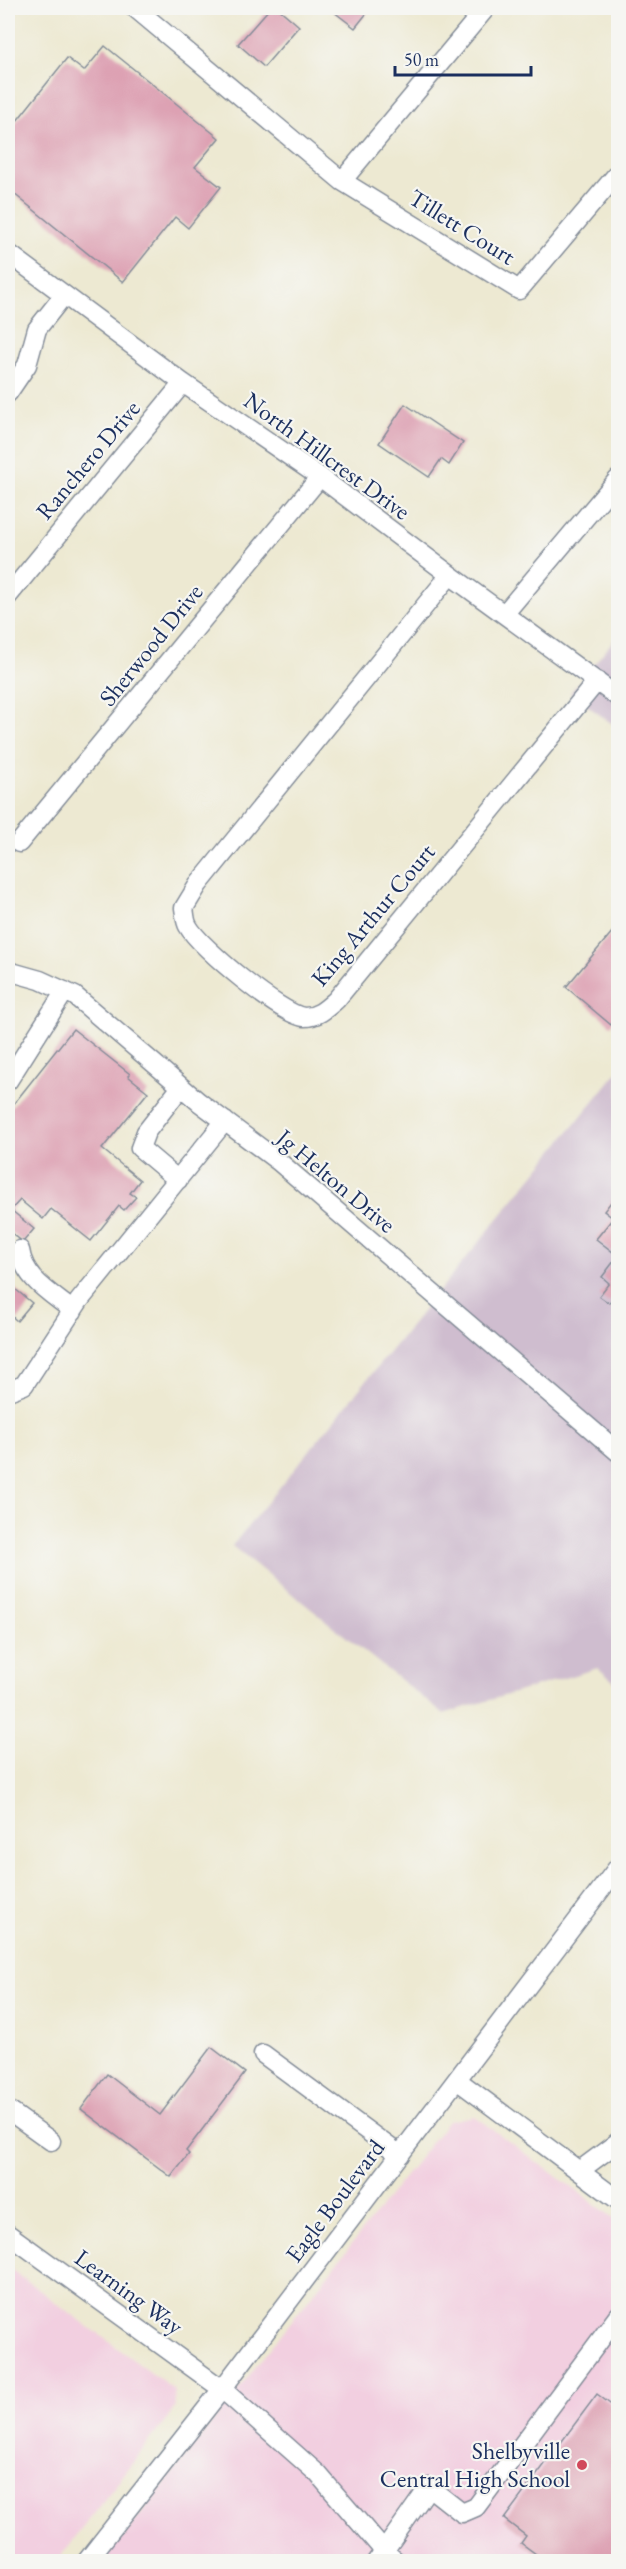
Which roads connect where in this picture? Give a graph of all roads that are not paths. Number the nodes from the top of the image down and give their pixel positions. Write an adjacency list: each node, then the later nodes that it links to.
1 (135, 8): 4 (street, Tillett Court)
2 (486, 8): 4 (street)
3 (618, 172): 4 (street, Tillett Court)
4 (342, 181)
5 (8, 254): 6 (street, North Hillcrest Drive)
6 (64, 295): 7 (street, North Hillcrest Drive); 8 (street)
7 (183, 383): 9 (street, North Hillcrest Drive); 12 (street, Ranchero Drive)
8 (8, 393)
9 (320, 477): 11 (street, North Hillcrest Drive); 16 (street, Sherwood Drive)
10 (618, 479): 13 (street)
11 (450, 575): 13 (street, North Hillcrest Drive); 14 (street, King Arthur Court)
12 (8, 596)
13 (505, 613): 14 (street, North Hillcrest Drive)
14 (597, 681): 15 (street, North Hillcrest Drive)
15 (618, 697)
16 (20, 843)
17 (8, 971): 18 (street, Jg Helton Drive)
18 (65, 991): 19 (street); 20 (street, Jg Helton Drive)
19 (8, 1081)
20 (181, 1087): 21 (street, Jg Helton Drive); 22 (street)
21 (225, 1121): 22 (street); 26 (street, Jg Helton Drive)
22 (177, 1180): 24 (street)
23 (20, 1250): 24 (street)
24 (73, 1311): 25 (street)
25 (8, 1391)
26 (618, 1452)
27 (618, 1867): 29 (street, Eagle Boulevard)
28 (263, 2054): 33 (street)
29 (457, 2080): 33 (street, Eagle Boulevard); 34 (street)
30 (8, 2110): 31 (street)
31 (51, 2141)
32 (618, 2142): 34 (street)
33 (400, 2155): 38 (street, Eagle Boulevard)
34 (579, 2171): 35 (street)
35 (618, 2200)
36 (8, 2234): 38 (street, Learning Way)
37 (618, 2316): 39 (street)
38 (222, 2389): 39 (street, Learning Way); 40 (street, Eagle Boulevard)
39 (386, 2558)
40 (86, 2562)

